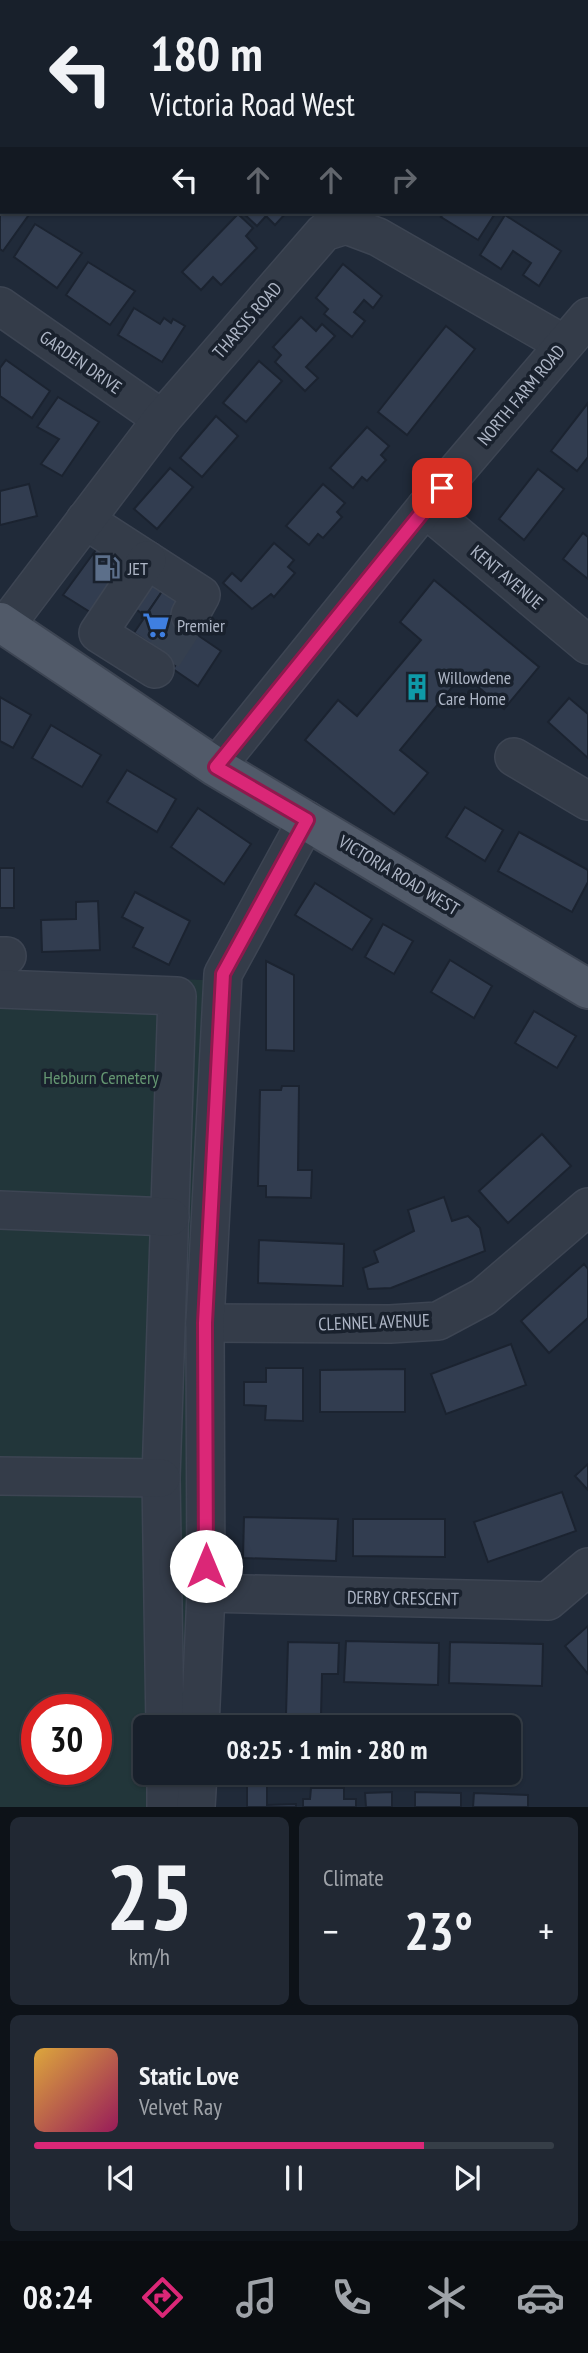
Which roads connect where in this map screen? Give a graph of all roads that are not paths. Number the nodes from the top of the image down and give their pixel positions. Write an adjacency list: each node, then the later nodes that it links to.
1 (0, 306): 3 (street, GARDEN DRIVE)
2 (576, 330): 3 (street, THARSIS ROAD); 4 (street, NORTH FARM ROAD)
3 (162, 419): 5 (street, THARSIS ROAD)
4 (425, 508): 9 (street, KENT AVENUE); 12 (street, NORTH FARM ROAD)
5 (85, 520): 6 (street); 8 (street, THARSIS ROAD)
6 (146, 560): 7 (street); 10 (street)
7 (190, 615)
8 (3, 623): 10 (main road, VICTORIA ROAD WEST)
9 (588, 645)
10 (123, 704): 12 (main road, VICTORIA ROAD WEST)
11 (514, 757): 13 (street)
12 (216, 767): 14 (main road, VICTORIA ROAD WEST)
13 (588, 801)
14 (307, 820): 16 (main road, VICTORIA ROAD WEST); 20 (street)
15 (2, 967): 19 (street)
16 (588, 989)
17 (588, 1207): 20 (street, CLENNEL AVENUE)
18 (0, 1210): 19 (street)
19 (170, 1217): 22 (street)
20 (205, 1323): 24 (street)
21 (0, 1475): 22 (street)
22 (161, 1478): 25 (street)
23 (588, 1567): 24 (street, DERBY CRESCENT)
24 (206, 1593): 26 (street)
25 (165, 1715)
26 (201, 1715)
27 (166, 1785): 29 (street)
28 (197, 1785): 30 (street)
29 (166, 1807)
30 (196, 1807)

